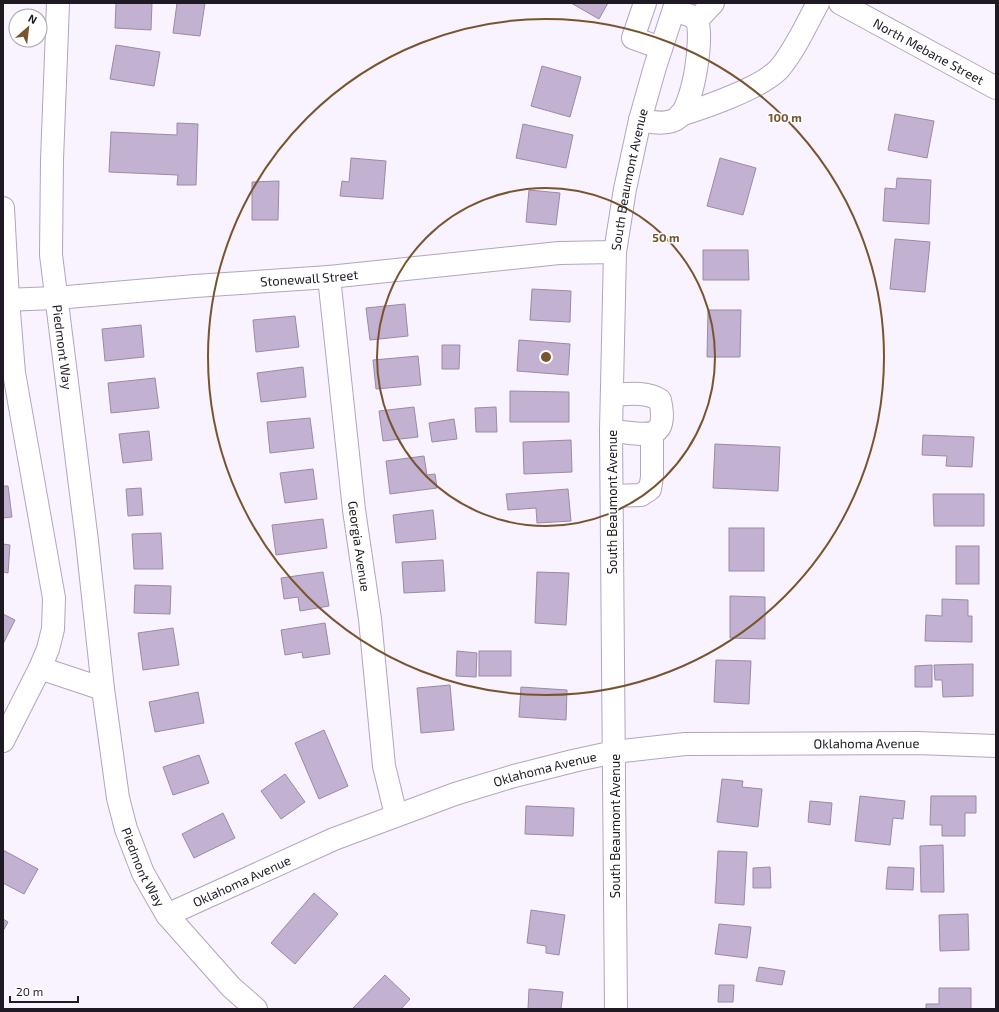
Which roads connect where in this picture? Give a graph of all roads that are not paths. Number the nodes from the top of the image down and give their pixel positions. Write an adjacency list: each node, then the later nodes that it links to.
1 (58, 3): 15 (street, Piedmont Way)
2 (645, 3): 8 (street)
3 (713, 3): 7 (street)
4 (818, 3): 10 (street)
5 (840, 3): 9 (street, North Mebane Street)
6 (675, 6): 7 (street); 8 (street, South Beaumont Avenue)
7 (698, 20): 10 (street)
8 (661, 48): 11 (street, South Beaumont Avenue)
9 (996, 88)
10 (680, 115): 11 (street)
11 (640, 120): 13 (street, South Beaumont Avenue)
12 (3, 208): 16 (street)
13 (615, 252): 14 (street, Stonewall Street); 17 (street, South Beaumont Avenue)
14 (329, 277): 15 (street, Stonewall Street); 26 (street, Georgia Avenue)
15 (56, 298): 16 (street, Stonewall Street); 22 (street, Piedmont Way)
16 (6, 300): 21 (street)
17 (612, 395): 18 (street, South Beaumont Avenue); 19 (street)
18 (612, 431): 19 (street); 20 (street, South Beaumont Avenue)
19 (652, 434): 20 (street)
20 (612, 496): 25 (street, South Beaumont Avenue)
21 (40, 668): 22 (street); 23 (street)
22 (102, 689): 27 (street, Piedmont Way)
23 (3, 741)
24 (996, 746): 25 (street, Oklahoma Avenue)
25 (614, 752): 26 (street, Oklahoma Avenue); 29 (street, South Beaumont Avenue)
26 (396, 815): 27 (street, Oklahoma Avenue)
27 (167, 915): 28 (street, Piedmont Way)
28 (256, 1009)
29 (616, 1009)

